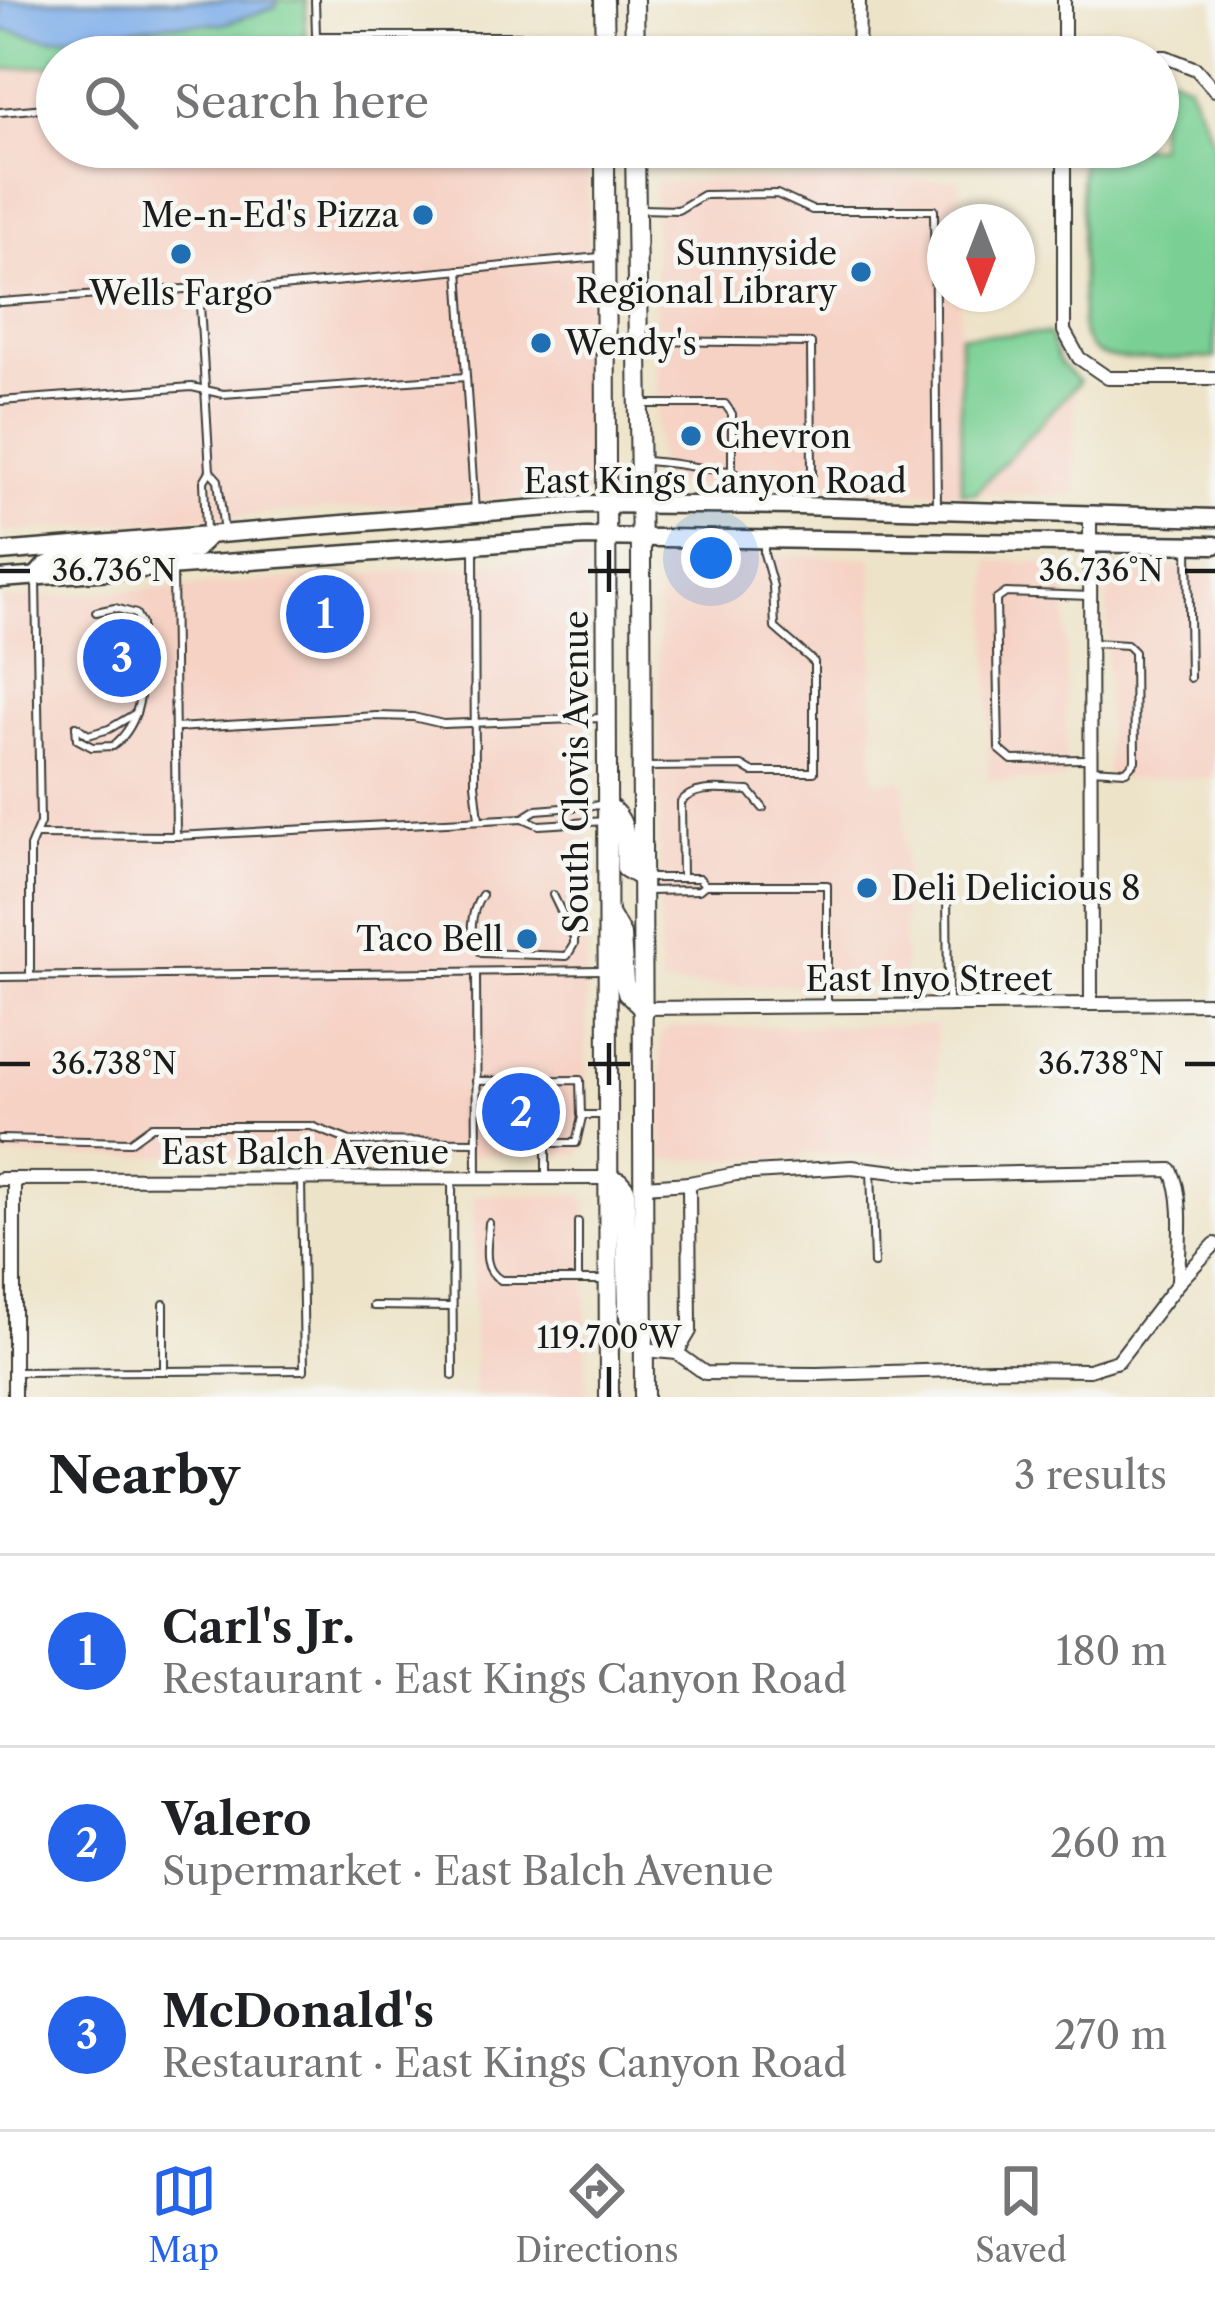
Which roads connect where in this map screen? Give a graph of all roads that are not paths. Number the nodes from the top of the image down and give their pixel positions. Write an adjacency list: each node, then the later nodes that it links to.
1 (315, 0): 6 (lane)
2 (604, 0): 6 (main road)
3 (634, 0): 7 (main road)
4 (859, 0): 8 (street)
5 (1064, 0): 9 (street)
6 (605, 36)
7 (634, 36)
8 (858, 36)
9 (1064, 36)
10 (1179, 62): 11 (street)
11 (1215, 90)
12 (36, 109): 13 (lane)
13 (0, 112)
14 (605, 168): 18 (main road, South Clovis Avenue)
15 (635, 168): 17 (main road, South Clovis Avenue)
16 (1064, 168): 24 (street)
17 (636, 208): 22 (main road, South Clovis Avenue); 35 (lane)
18 (606, 256): 19 (lane); 31 (main road, South Clovis Avenue)
19 (459, 270): 20 (lane); 23 (lane)
20 (199, 288): 21 (lane); 25 (lane)
21 (1, 299)
22 (637, 341): 27 (main road, South Clovis Avenue); 34 (lane)
23 (466, 377): 25 (lane); 36 (lane)
24 (1215, 378)
25 (205, 391): 26 (lane); 29 (lane)
26 (0, 401)
27 (638, 404): 28 (main road, South Clovis Avenue); 30 (lane)
28 (639, 461): 30 (lane); 32 (main road, South Clovis Avenue)
29 (210, 471): 39 (lane); 39 (lane)
30 (732, 471): 33 (lane)
31 (607, 504): 32 (main road, East Kings Canyon Road); 36 (main road, East Kings Canyon Road); 40 (main road, South Clovis Avenue)
32 (640, 504): 33 (main road, East Kings Canyon Road); 41 (main road, South Clovis Avenue)
33 (745, 505): 34 (main road, East Kings Canyon Road)
34 (798, 506): 35 (main road, East Kings Canyon Road)
35 (937, 512): 37 (main road, East Kings Canyon Road)
36 (476, 513): 39 (main road, East Kings Canyon Road)
37 (1090, 516): 38 (main road, East Kings Canyon Road); 43 (street)
38 (1215, 518)
39 (215, 536): 47 (main road, East Kings Canyon Road); 49 (main road)
40 (606, 537): 41 (main road, East Kings Canyon Road); 44 (main road, East Kings Canyon Road); 56 (main road, South Clovis Avenue)
41 (640, 537): 42 (main road, East Kings Canyon Road); 60 (main road, South Clovis Avenue)
42 (764, 539): 43 (main road, East Kings Canyon Road); 60 (lane)
43 (1090, 544): 45 (main road, East Kings Canyon Road); 51 (street)
44 (474, 545): 48 (main road, East Kings Canyon Road); 57 (lane)
45 (1188, 545): 46 (main road, East Kings Canyon Road); 54 (lane)
46 (1215, 545)
47 (0, 552)
48 (173, 567): 49 (main road, East Kings Canyon Road); 58 (lane)
49 (36, 576): 50 (main road, East Kings Canyon Road); 65 (lane)
50 (0, 579)
51 (1090, 596): 53 (street); 59 (lane)
52 (96, 612): 55 (lane)
53 (1090, 643): 59 (street); 59 (lane)
54 (1190, 679)
55 (137, 712): 55 (lane)
56 (605, 718): 57 (lane); 62 (main road, South Clovis Avenue)
57 (474, 723): 58 (lane); 64 (lane)
58 (175, 728): 66 (lane)
59 (1090, 764): 79 (street)
60 (642, 767): 68 (main road, South Clovis Avenue)
61 (763, 808): 67 (lane)
62 (606, 813): 63 (lane); 63 (lane); 68 (main road); 73 (main road, South Clovis Avenue)
63 (523, 818): 64 (lane)
64 (478, 819): 66 (lane)
65 (35, 836): 66 (lane); 77 (lane)
66 (176, 836)
67 (682, 878): 68 (lane); 69 (lane)
68 (643, 885): 69 (lane); 82 (main road, South Clovis Avenue)
69 (705, 885): 80 (lane)
70 (947, 892): 81 (lane)
71 (482, 895): 72 (lane)
72 (554, 895)
73 (606, 908): 74 (main road, South Clovis Avenue); 82 (main road)
74 (608, 970): 75 (lane); 86 (main road, South Clovis Avenue)
75 (476, 972): 77 (lane); 84 (lane)
76 (0, 977): 77 (lane)
77 (30, 977)
78 (1215, 1003): 79 (street, East Inyo Street)
79 (1090, 1004): 81 (street, East Inyo Street)
80 (827, 1006): 81 (street, East Inyo Street); 82 (street, East Inyo Street)
81 (948, 1006)
82 (643, 1008): 98 (main road, South Clovis Avenue)
83 (546, 1081): 84 (lane); 85 (lane); 89 (lane)
84 (476, 1082): 88 (lane)
85 (581, 1115): 86 (lane); 89 (lane)
86 (609, 1115): 92 (main road, South Clovis Avenue)
87 (0, 1139): 88 (lane)
88 (477, 1142): 95 (lane)
89 (546, 1143): 91 (lane)
90 (872, 1169): 97 (street); 102 (lane); 105 (street)
91 (546, 1178): 92 (street, East Balch Avenue); 95 (street, East Balch Avenue)
92 (609, 1178): 104 (main road, South Clovis Avenue); 109 (main road)
93 (7, 1179): 96 (street, East Balch Avenue); 112 (street)
94 (452, 1179): 95 (street, East Balch Avenue); 96 (street, East Balch Avenue); 108 (lane)
95 (477, 1179)
96 (301, 1180): 111 (lane)
97 (688, 1183): 98 (street); 110 (street)
98 (644, 1186): 109 (main road, South Clovis Avenue)
99 (578, 1222): 103 (lane)
100 (489, 1223): 103 (lane)
101 (1215, 1244): 105 (street)
102 (874, 1264)
103 (578, 1280): 104 (lane)
104 (609, 1280): 115 (main road, South Clovis Avenue)
105 (1178, 1283): 110 (street)
106 (164, 1304): 111 (lane)
107 (373, 1306): 108 (lane)
108 (452, 1307): 113 (lane)
109 (644, 1343): 110 (street); 116 (main road, South Clovis Avenue)
110 (677, 1353)
111 (164, 1370): 112 (lane)
112 (13, 1372): 114 (street)
113 (452, 1376)
114 (14, 1397)
115 (609, 1397)
116 (644, 1397)

